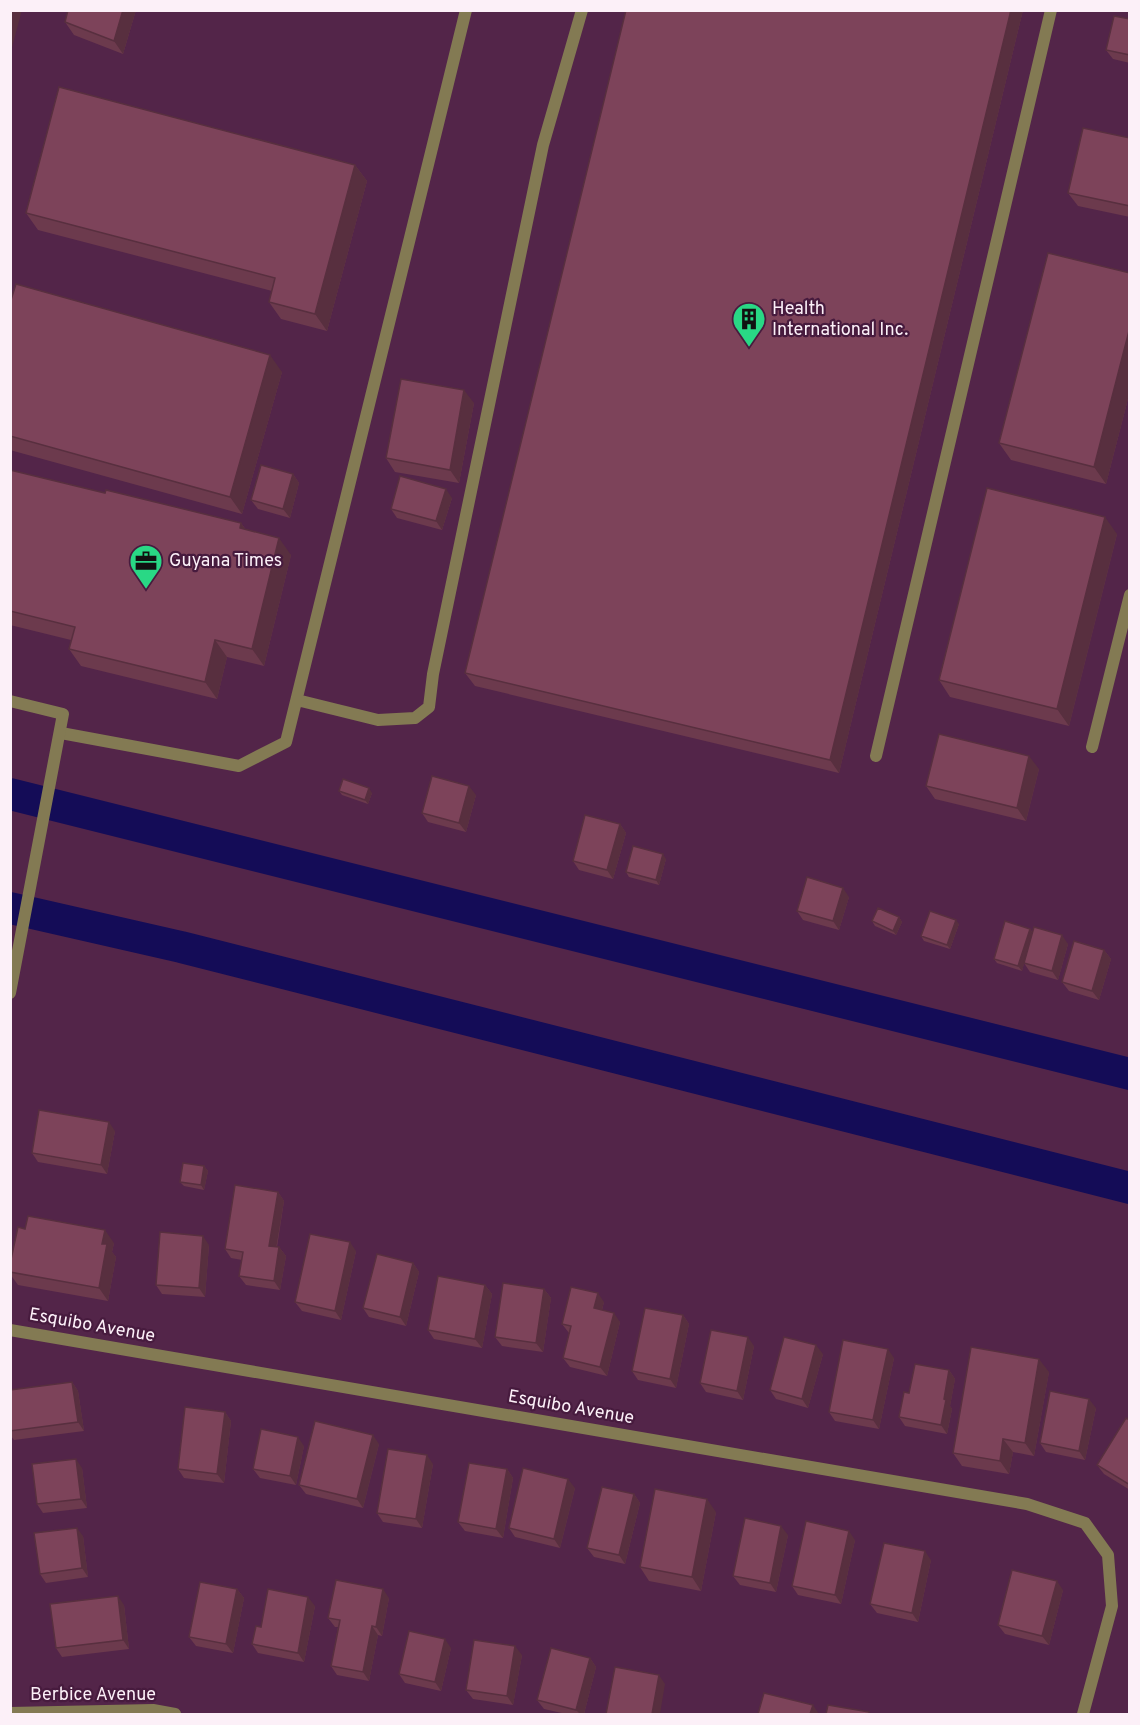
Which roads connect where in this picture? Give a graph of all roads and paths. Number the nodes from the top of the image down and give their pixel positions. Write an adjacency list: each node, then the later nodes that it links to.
1 (466, 10): 5 (street)
2 (582, 10): 5 (street)
3 (1051, 10): 9 (street)
4 (1130, 595): 8 (street)
5 (297, 700): 7 (street)
6 (10, 701): 7 (street)
7 (61, 733): 10 (street)
8 (1092, 747)
9 (876, 756)
10 (10, 993)
11 (10, 1330): 14 (street, Esquibo Avenue)
12 (10, 1713): 13 (street, Berbice Avenue)
13 (175, 1714)
14 (1083, 1714)

